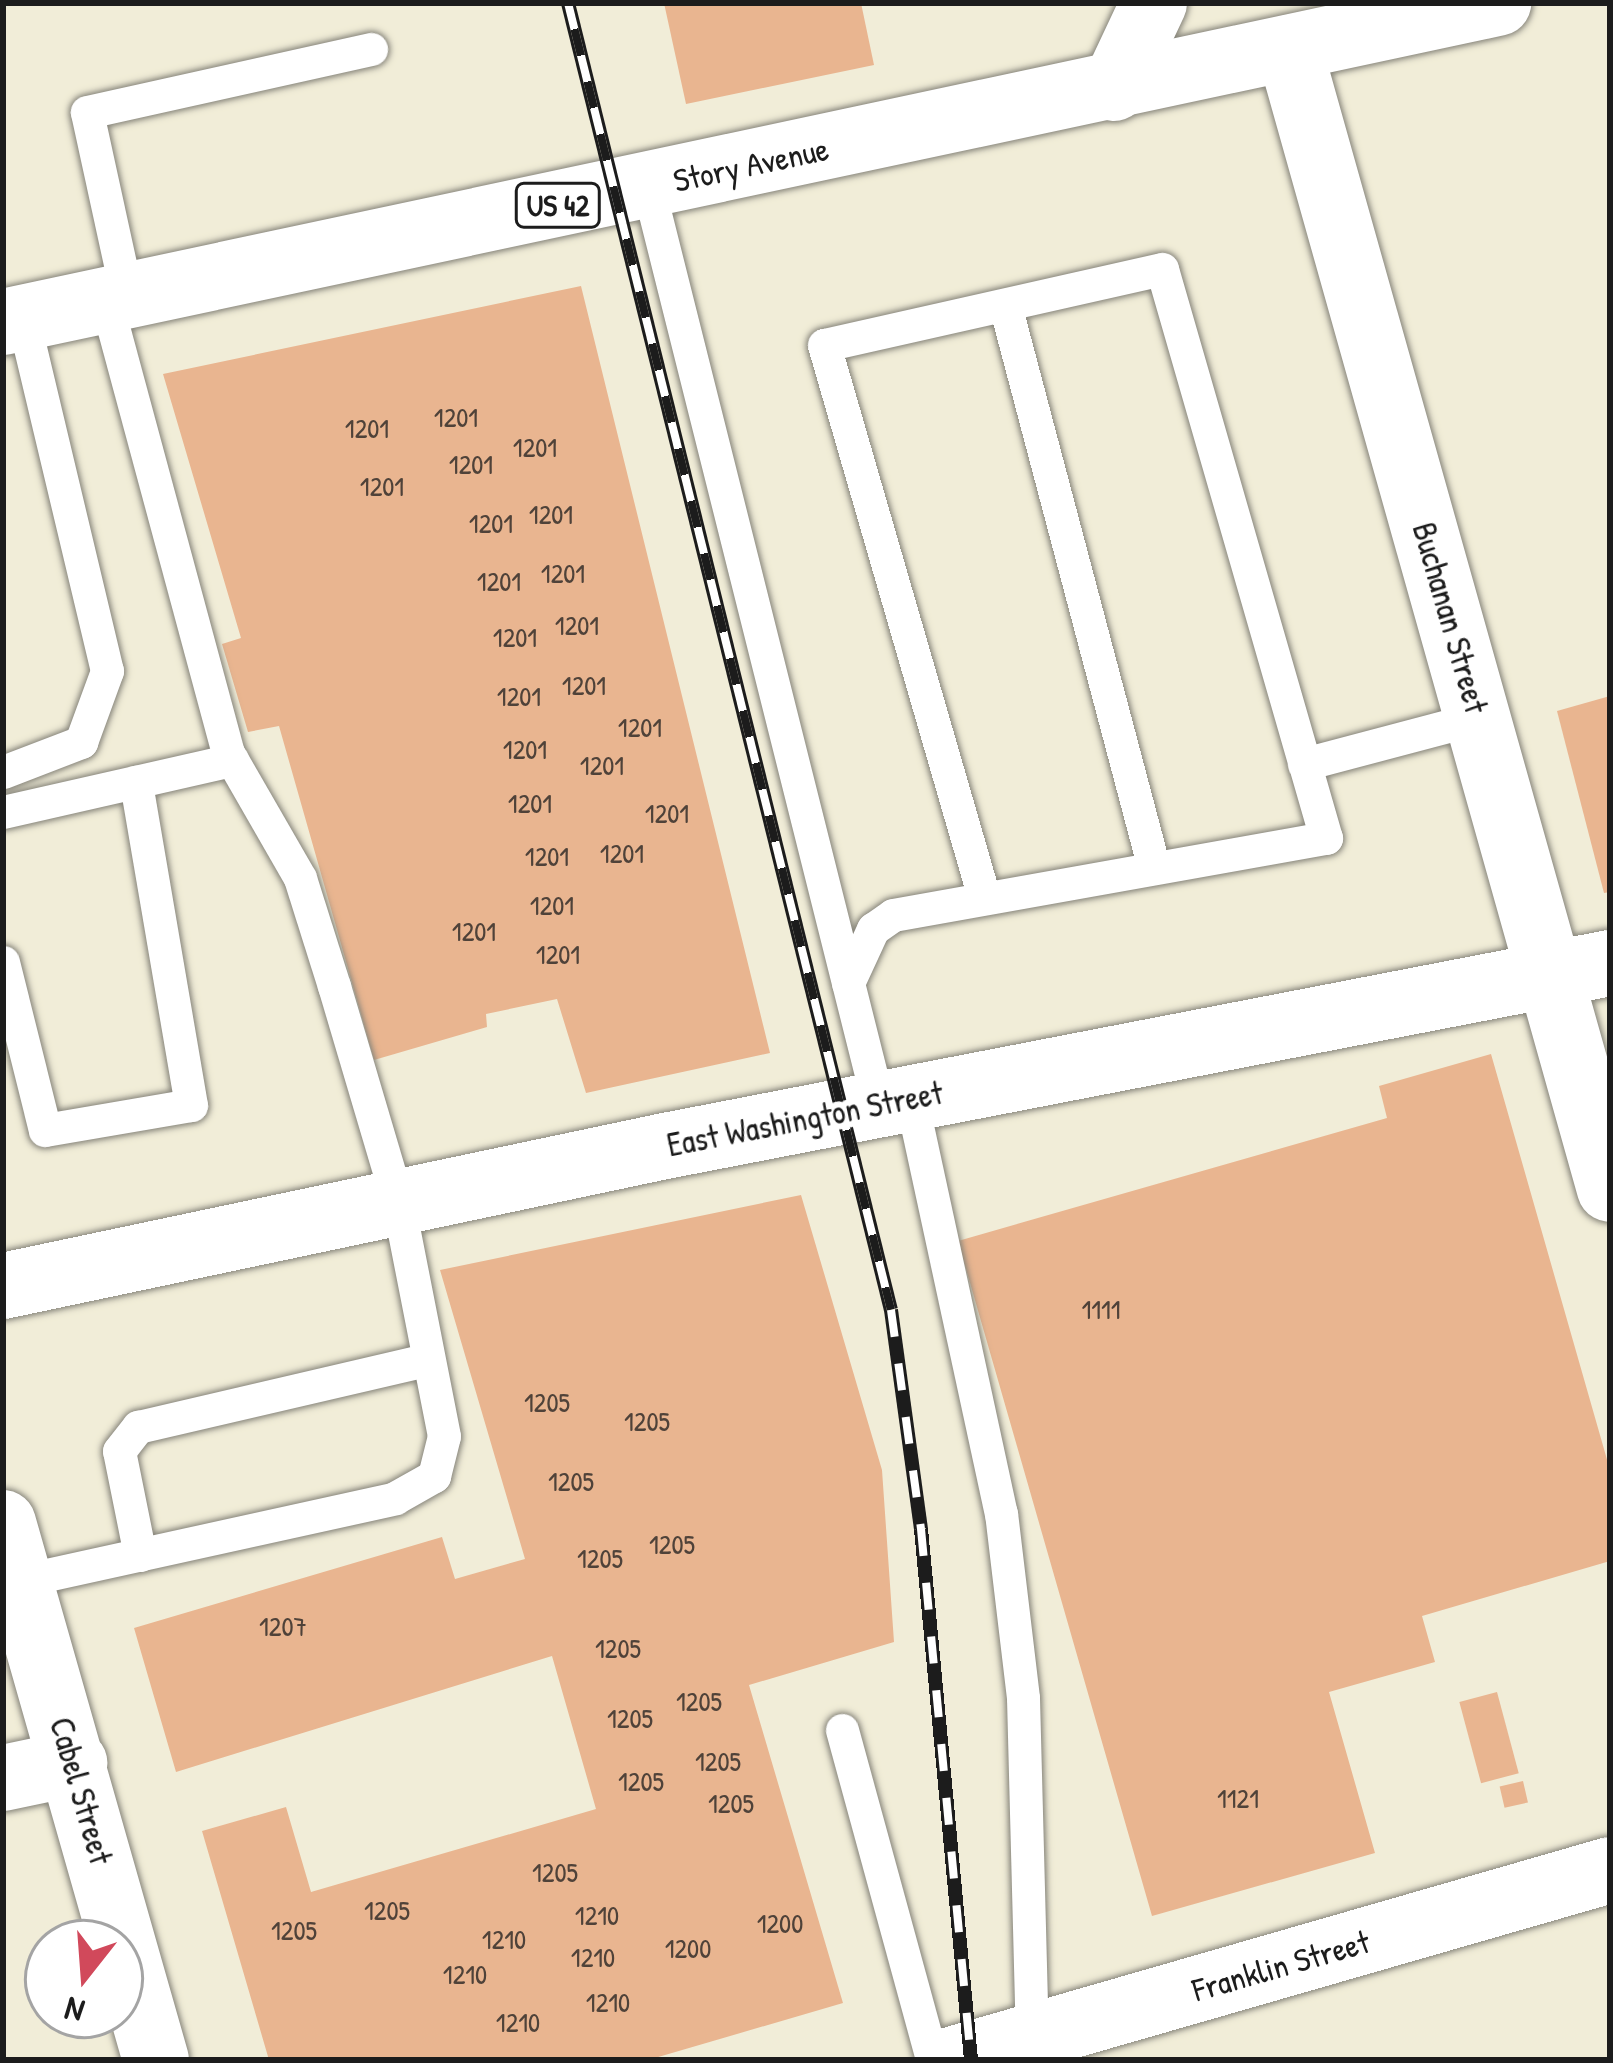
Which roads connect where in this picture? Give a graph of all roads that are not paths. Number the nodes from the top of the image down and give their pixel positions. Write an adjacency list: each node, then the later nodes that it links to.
1 (1154, 3): 5 (street)
2 (1498, 3): 3 (street, Story Avenue / US 42)
3 (1289, 48): 5 (street, Story Avenue / US 42); 10 (street, Buchanan Street)
4 (371, 49): 7 (lane)
5 (1114, 88): 6 (street, Story Avenue / US 42)
6 (648, 186): 7 (street, Story Avenue / US 42); 20 (lane)
7 (116, 298): 9 (street, Story Avenue / US 42); 11 (lane)
8 (1005, 305): 12 (lane); 16 (lane); 17 (lane)
9 (13, 320): 13 (lane)
10 (1478, 718): 12 (lane); 19 (street, Buchanan Street)
11 (232, 760): 14 (lane); 23 (lane)
12 (1304, 764): 16 (lane)
13 (3, 772)
14 (136, 782): 15 (lane); 18 (lane)
15 (3, 812)
16 (1154, 868): 17 (lane)
17 (984, 897): 20 (lane)
18 (3, 962)
19 (1580, 968): 21 (street, East Washington Street); 22 (street, Buchanan Street)
20 (848, 983): 21 (lane)
21 (895, 1102): 23 (street, East Washington Street); 32 (lane)
22 (1610, 1189)
23 (398, 1202): 24 (street, East Washington Street); 25 (lane)
24 (3, 1286)
25 (426, 1360): 27 (lane); 27 (lane)
26 (11, 1552): 27 (lane); 29 (street, Cabel Street)
27 (140, 1555)
28 (842, 1730): 34 (lane)
29 (74, 1763): 30 (street); 33 (street, Cabel Street)
30 (3, 1778)
31 (1610, 1870): 32 (street, Franklin Street)
32 (1057, 2043): 35 (street, Franklin Street)
33 (156, 2060)
34 (932, 2060)
35 (951, 2060)

